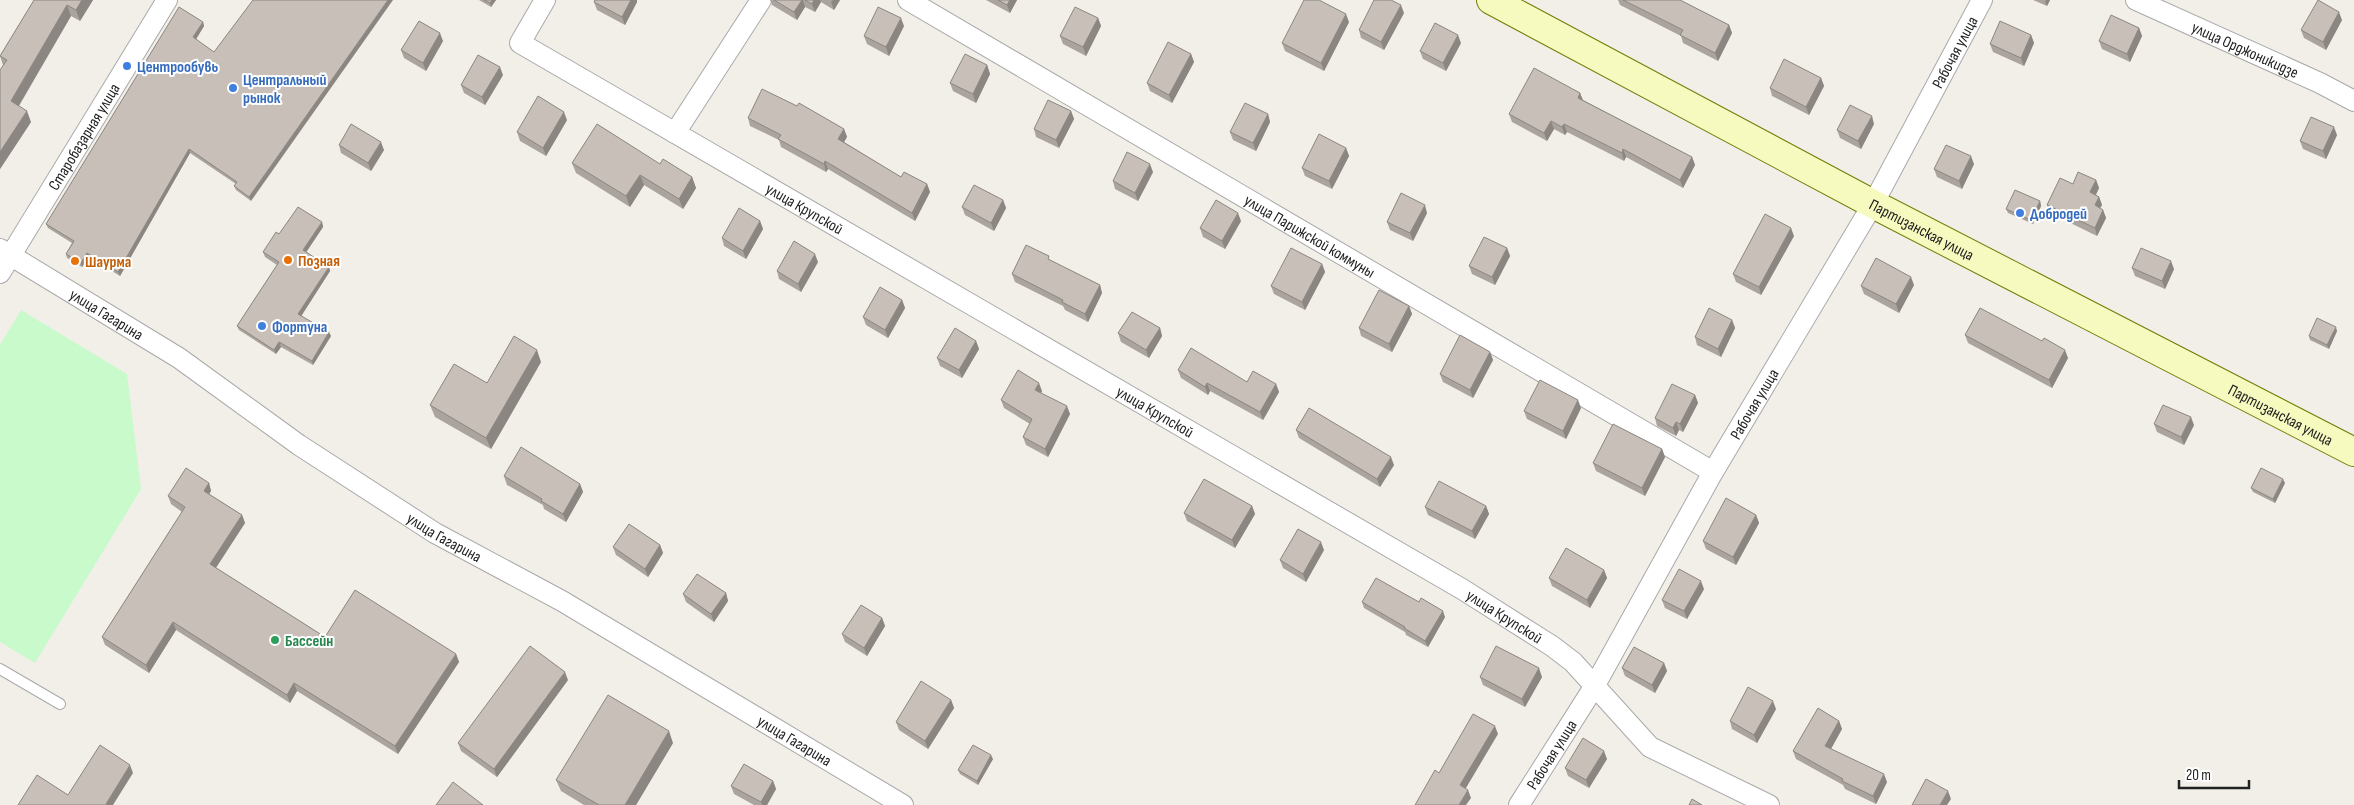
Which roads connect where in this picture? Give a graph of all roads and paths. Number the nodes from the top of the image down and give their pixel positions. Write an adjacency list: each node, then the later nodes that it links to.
1 (167, 0): 11 (street, Старобазарная улица)
2 (544, 0): 9 (street, улица Крупской)
3 (761, 0): 9 (street)
4 (908, 0): 14 (street, улица Парижской коммуны)
5 (1491, 0): 10 (main road, Партизанская улица)
6 (1982, 0): 10 (street, Рабочая улица)
7 (2136, 0): 8 (street, улица Орджоникидзе)
8 (2354, 101)
9 (675, 133): 16 (street, улица Крупской)
10 (1873, 204): 13 (main road, Партизанская улица); 14 (street, Рабочая улица)
11 (6, 252): 12 (street, Старобазарная улица); 18 (street, улица Гагарина)
12 (0, 273)
13 (2354, 452)
14 (1713, 472): 16 (street, Рабочая улица)
15 (0, 669): 17 (lane)
16 (1594, 687): 19 (street, Рабочая улица); 20 (street, улица Крупской)
17 (60, 704)
18 (903, 805)
19 (1519, 805)
20 (1769, 805)

